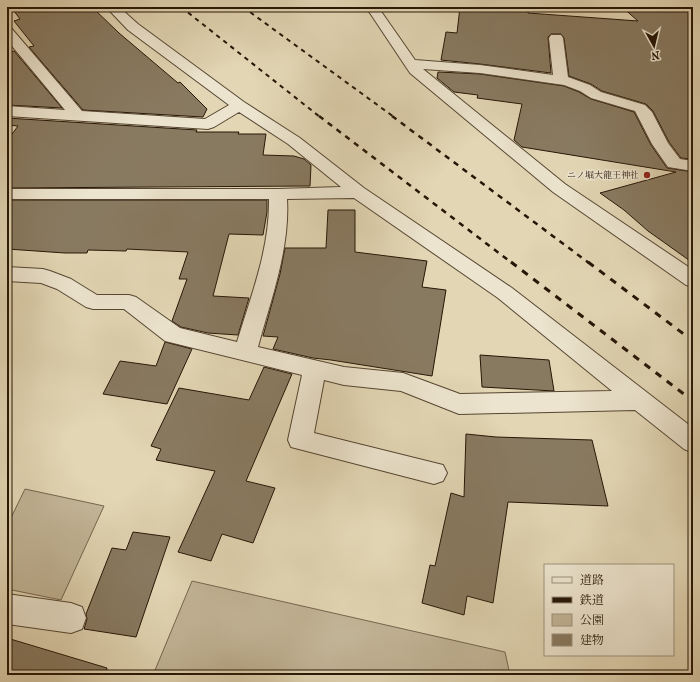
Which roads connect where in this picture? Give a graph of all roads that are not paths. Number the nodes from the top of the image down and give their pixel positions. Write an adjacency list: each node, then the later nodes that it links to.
1 (112, 7): 7 (street)
2 (372, 7): 5 (street)
3 (7, 32): 9 (street)
4 (556, 38): 6 (street)
5 (411, 64): 6 (street); 15 (street)
6 (561, 80): 10 (street)
7 (239, 105): 9 (street); 11 (street)
8 (7, 111): 9 (street)
9 (78, 116)
10 (693, 166)
11 (358, 192): 13 (street); 18 (street)
12 (7, 194): 13 (street)
13 (278, 194): 16 (street)
14 (7, 274): 16 (street)
15 (693, 280)
16 (245, 353): 17 (street)
17 (315, 369): 18 (street); 20 (street)
18 (641, 400): 19 (street)
19 (693, 442)
20 (434, 473)
21 (7, 609): 22 (street)
22 (71, 618)

